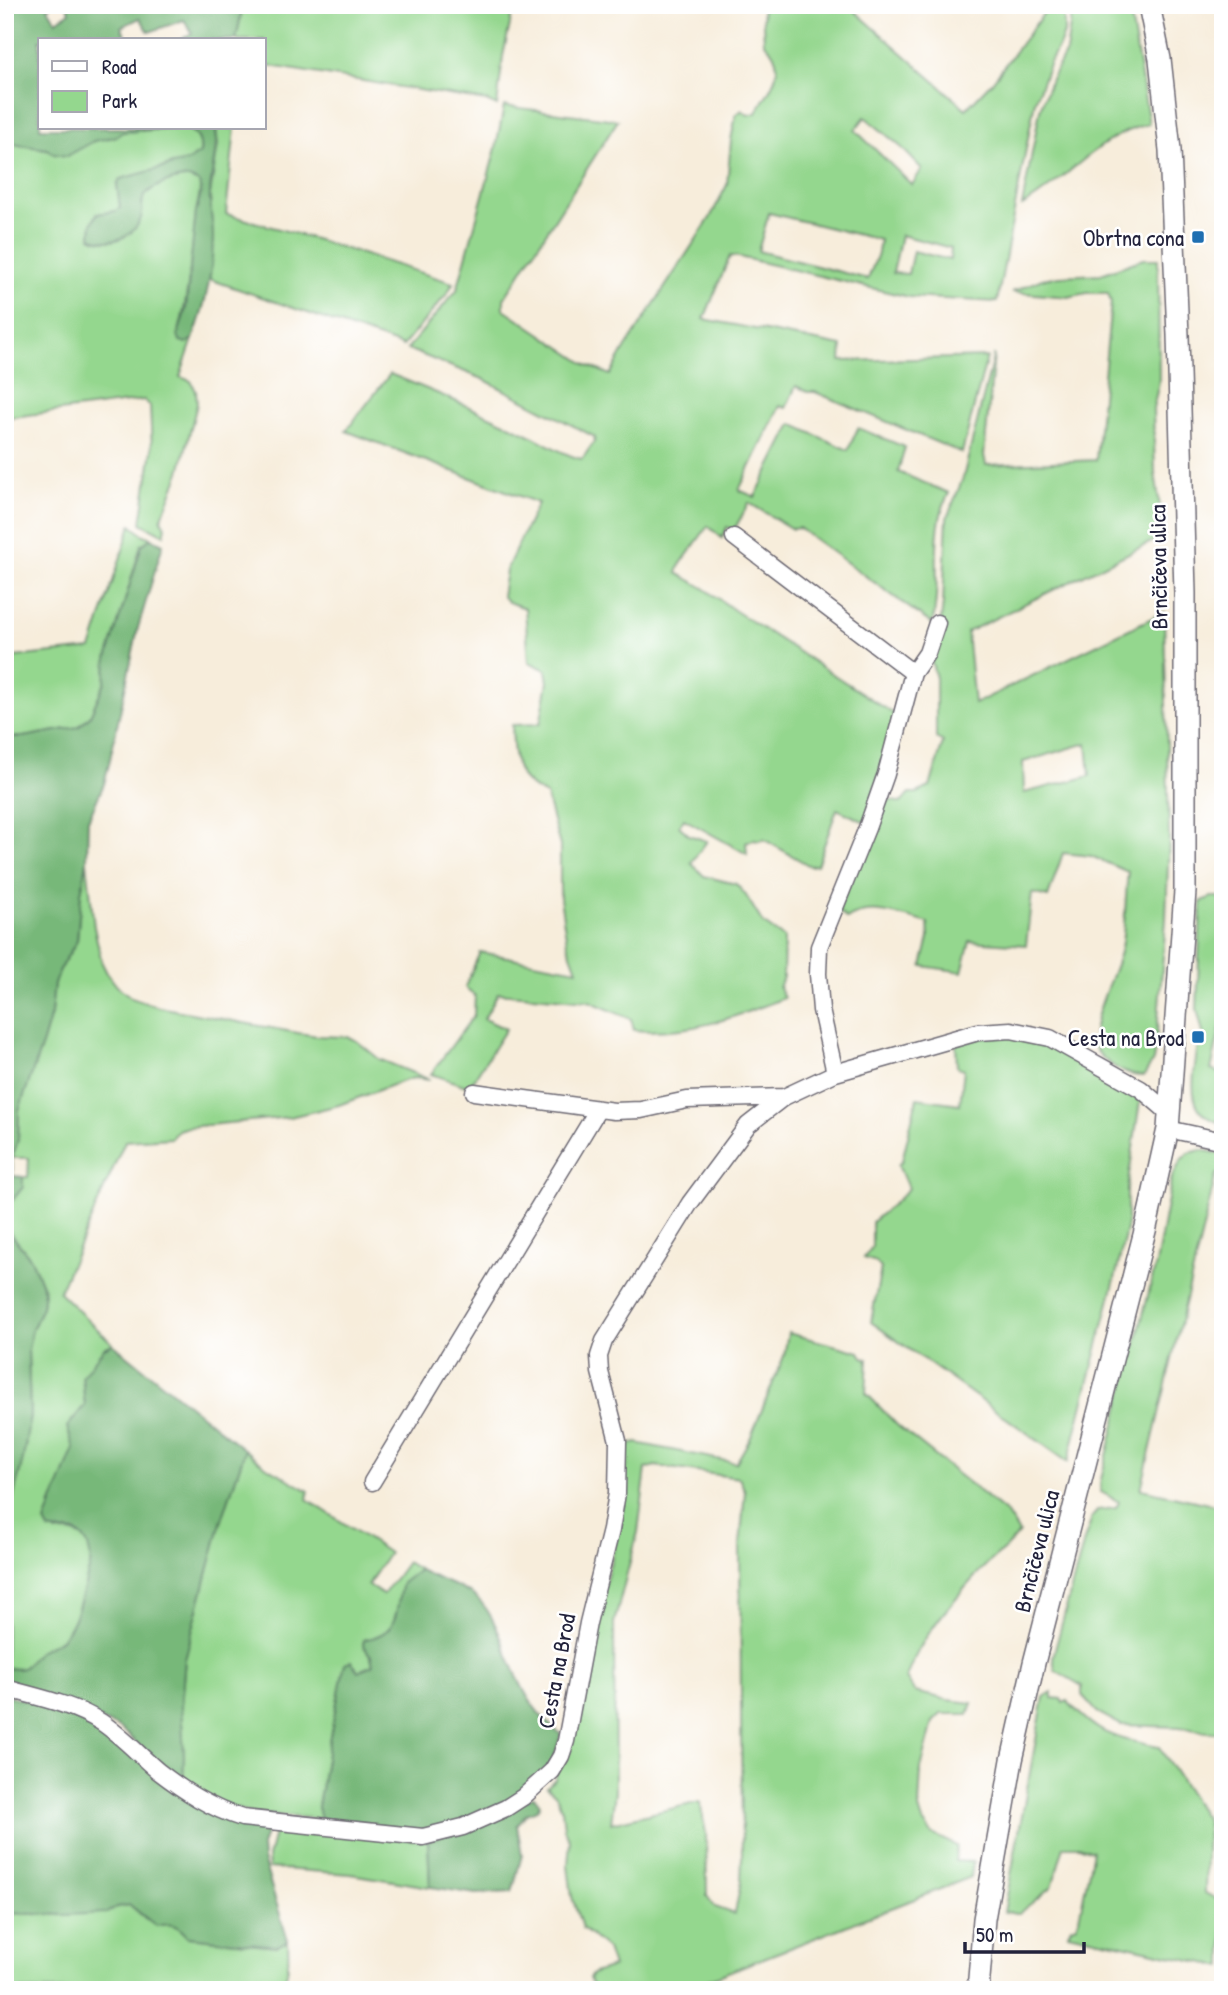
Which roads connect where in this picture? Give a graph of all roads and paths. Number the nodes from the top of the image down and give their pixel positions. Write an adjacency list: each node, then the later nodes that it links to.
1 (1149, 5): 9 (street, Brnčičeva ulica)
2 (734, 537): 4 (street)
3 (937, 623): 4 (street)
4 (913, 673): 5 (street)
5 (835, 1073): 7 (street, Cesta na Brod); 9 (street, Cesta na Brod)
6 (474, 1092): 8 (street)
7 (784, 1097): 8 (street); 12 (street, Cesta na Brod)
8 (597, 1111): 11 (street)
9 (1168, 1121): 10 (street); 13 (street, Brnčičeva ulica)
10 (1223, 1141)
11 (372, 1482)
12 (5, 1688)
13 (978, 1990)

